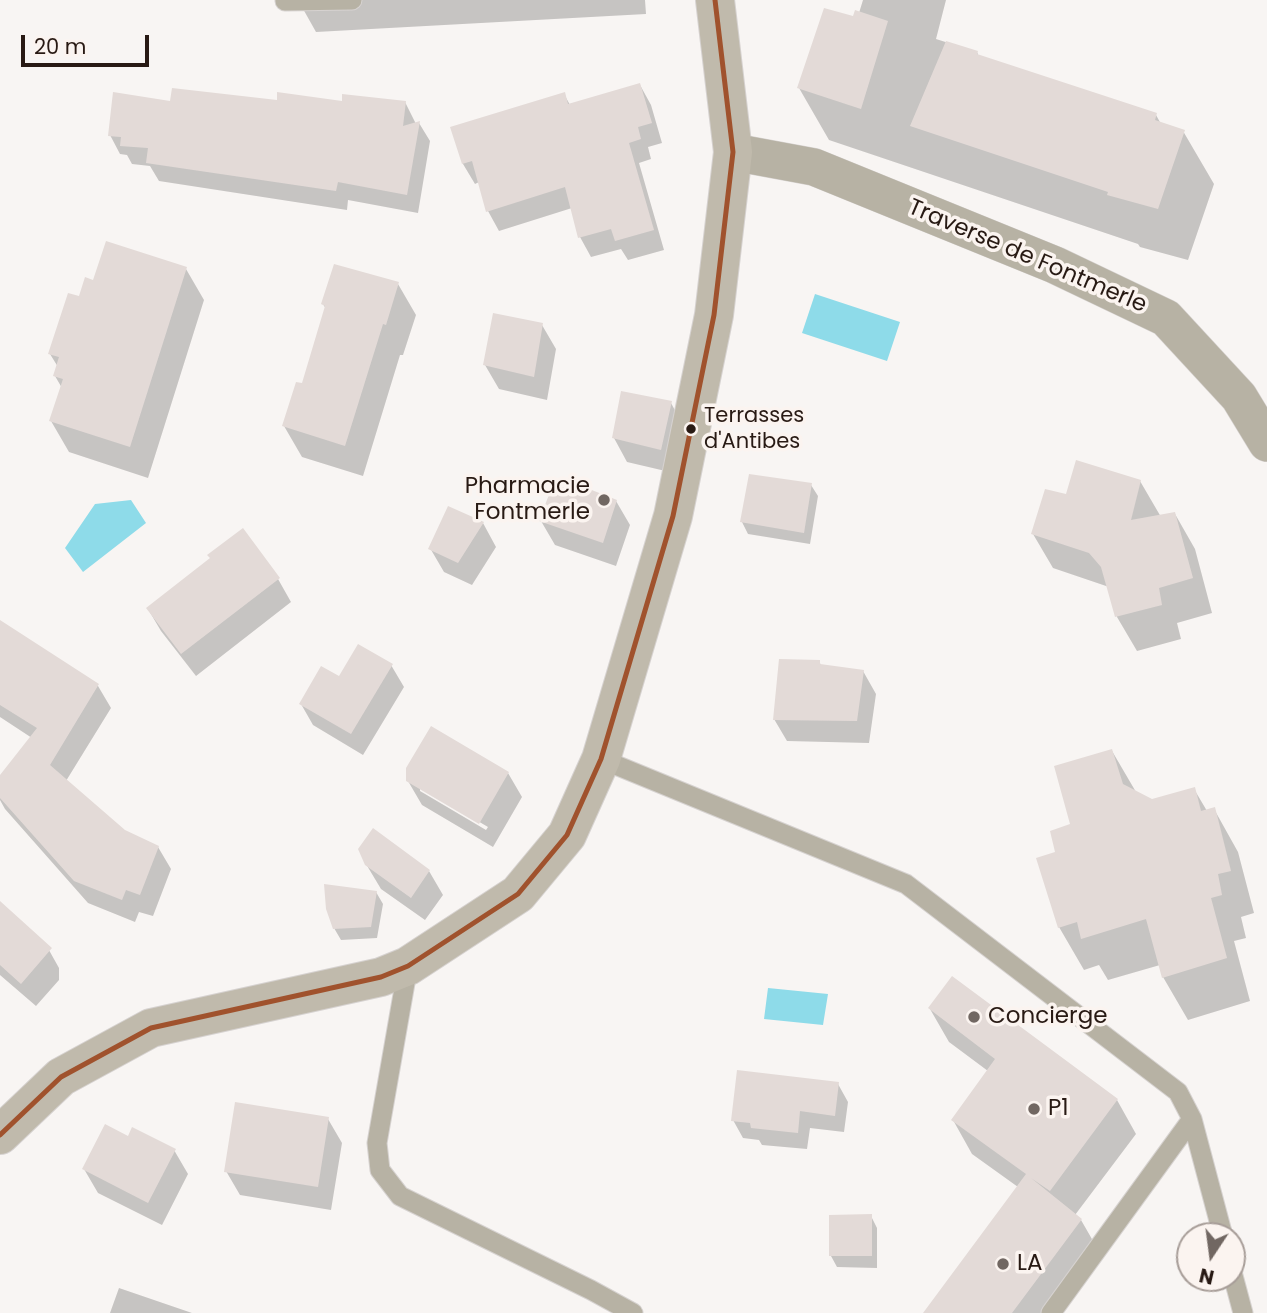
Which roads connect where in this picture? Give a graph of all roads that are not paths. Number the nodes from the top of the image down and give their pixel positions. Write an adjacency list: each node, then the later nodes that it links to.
1 (352, 0): 3 (lane)
2 (715, 0): 4 (street)
3 (285, 1)
4 (733, 152): 5 (street, Traverse de Fontmerle); 6 (street)
5 (1267, 443)
6 (601, 759): 7 (street); 8 (lane)
7 (408, 965): 9 (street); 12 (lane)
8 (1192, 1119): 10 (lane); 13 (lane)
9 (0, 1135)
10 (1219, 1222)
11 (1237, 1292): 14 (lane)
12 (633, 1313)
13 (1051, 1313)
14 (1243, 1313)

